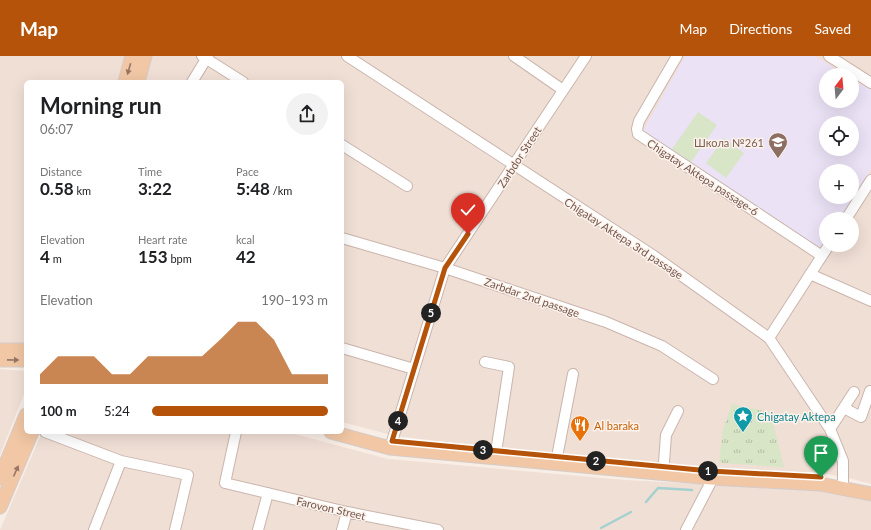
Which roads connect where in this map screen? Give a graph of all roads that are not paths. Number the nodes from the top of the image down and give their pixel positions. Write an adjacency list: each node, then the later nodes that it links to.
1 (132, 56): 9 (main road, one-way to 9)
2 (145, 56): 10 (main road)
3 (347, 56): 16 (street, Chigatay Aktepa 3rd passage)
4 (514, 56): 14 (street)
5 (586, 56): 14 (street, Zarbdor Street)
6 (677, 56): 23 (street, Chigatay Aktepa passage-6)
7 (829, 56): 13 (street)
8 (205, 57): 11 (street); 12 (street)
9 (126, 80)
10 (139, 80)
11 (193, 80)
12 (240, 80)
13 (871, 83)
14 (563, 90): 16 (street, Zarbdor Street)
15 (344, 146): 18 (street)
16 (514, 166): 24 (street, Zarbdor Street); 27 (street, Chigatay Aktepa 3rd passage)
17 (871, 180): 19 (street)
18 (407, 186)
19 (867, 196): 20 (street)
20 (852, 212)
21 (344, 239): 24 (street, Zarbdar 2nd passage)
22 (825, 252): 23 (street)
23 (822, 256): 25 (street)
24 (445, 268): 34 (street, Zarbdor Street); 36 (street, Zarbdar 2nd passage)
25 (810, 274): 26 (street); 27 (street)
26 (871, 301)
27 (769, 338): 43 (street, Chigatay Aktepa 3rd passage)
28 (344, 349): 34 (street)
29 (0, 350): 30 (main road)
30 (24, 350)
31 (0, 360): 32 (main road, one-way to 32)
32 (24, 360)
33 (485, 362): 49 (street)
34 (414, 369): 48 (street, Zarbdor Street)
35 (573, 374): 50 (street)
36 (713, 379)
37 (870, 391): 39 (street)
38 (854, 392): 39 (street)
39 (844, 408): 43 (street)
40 (678, 411): 52 (street)
41 (24, 419): 54 (main road)
42 (344, 429): 48 (main road)
43 (830, 429): 55 (street, Chigatay Aktepa 3rd passage)
44 (31, 434): 59 (main road, one-way to 44)
45 (50, 434): 51 (street)
46 (236, 434): 57 (street, Farovon Street)
47 (341, 434): 48 (main road)
48 (391, 444): 49 (main road)
49 (495, 455): 50 (main road); 52 (main road)
50 (557, 457): 52 (main road)
51 (121, 461): 62 (street); 63 (street)
52 (662, 470): 53 (main road)
53 (711, 474): 55 (main road); 67 (street)
54 (0, 478)
55 (844, 484): 56 (main road); 58 (main road)
56 (871, 485)
57 (268, 492): 60 (street, Farovon Street); 64 (street)
58 (871, 494)
59 (0, 507)
60 (347, 512): 61 (street, Farovon Street); 65 (street)
61 (424, 529): 66 (street, Farovon Street)
62 (94, 530)
63 (175, 530)
64 (258, 530)
65 (342, 530)
66 (438, 530)
67 (686, 530)

